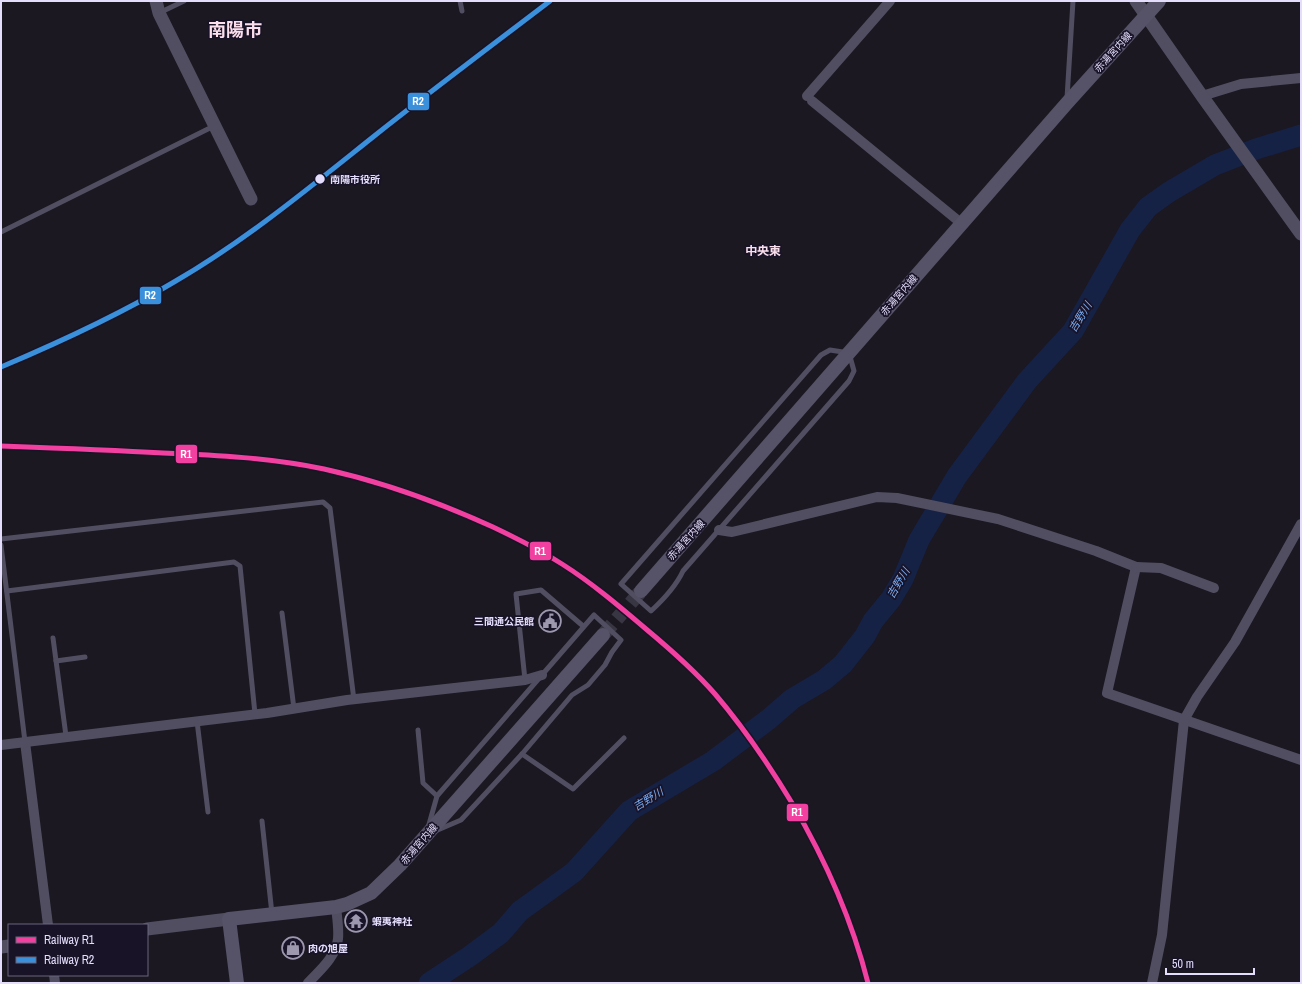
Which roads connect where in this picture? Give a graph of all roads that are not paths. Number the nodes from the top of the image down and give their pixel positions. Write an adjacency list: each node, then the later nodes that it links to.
1 (184, 1): 7 (lane)
2 (460, 1): 8 (lane)
3 (890, 1): 15 (street)
4 (1073, 1): 12 (lane)
5 (1136, 1): 9 (street)
6 (1158, 1): 9 (main road, 赤湯宮内線)
7 (158, 7): 13 (street)
8 (462, 11)
9 (1146, 15): 11 (street); 12 (main road, 赤湯宮内線)
10 (1301, 78): 11 (street)
11 (1202, 96): 17 (street)
12 (1067, 103): 15 (main road, 赤湯宮内線)
13 (215, 126): 14 (street); 16 (lane)
14 (251, 199)
15 (961, 224): 18 (main road, 赤湯宮内線)
16 (1, 232)
17 (1301, 234)
18 (849, 353): 20 (lane); 20 (lane); 26 (main road, 赤湯宮内線)
19 (1301, 524): 38 (street)
20 (719, 530): 23 (street)
21 (1, 539): 35 (lane)
22 (1, 545): 25 (lane)
23 (1136, 567): 24 (street); 38 (street)
24 (1214, 588)
25 (7, 591): 37 (lane); 43 (lane)
26 (641, 591)
27 (282, 613): 36 (lane)
28 (583, 626): 33 (lane); 34 (lane); 45 (lane)
29 (603, 634): 50 (main road, 赤湯宮内線)
30 (53, 638): 32 (lane)
31 (85, 657): 32 (lane)
32 (56, 661): 41 (lane)
33 (542, 675): 34 (street); 47 (lane)
34 (525, 680): 35 (street)
35 (354, 700): 36 (street)
36 (294, 709): 37 (street)
37 (255, 714): 39 (street)
38 (1184, 720): 46 (street); 58 (street)
39 (197, 722): 41 (street); 48 (lane)
40 (418, 730): 47 (lane)
41 (66, 736): 43 (street)
42 (624, 738): 45 (lane)
43 (25, 742): 44 (street); 54 (street)
44 (1, 745)
45 (522, 754): 50 (lane)
46 (1301, 760)
47 (437, 796): 50 (lane)
48 (208, 812)
49 (262, 821): 52 (lane)
50 (426, 835): 51 (main road, 赤湯宮内線)
51 (336, 907): 52 (main road, 赤湯宮内線); 57 (street)
52 (272, 914): 53 (main road, 赤湯宮内線)
53 (229, 919): 55 (street); 56 (main road)
54 (48, 924)
55 (148, 929)
56 (237, 983)
57 (308, 983)
58 (1152, 983)

